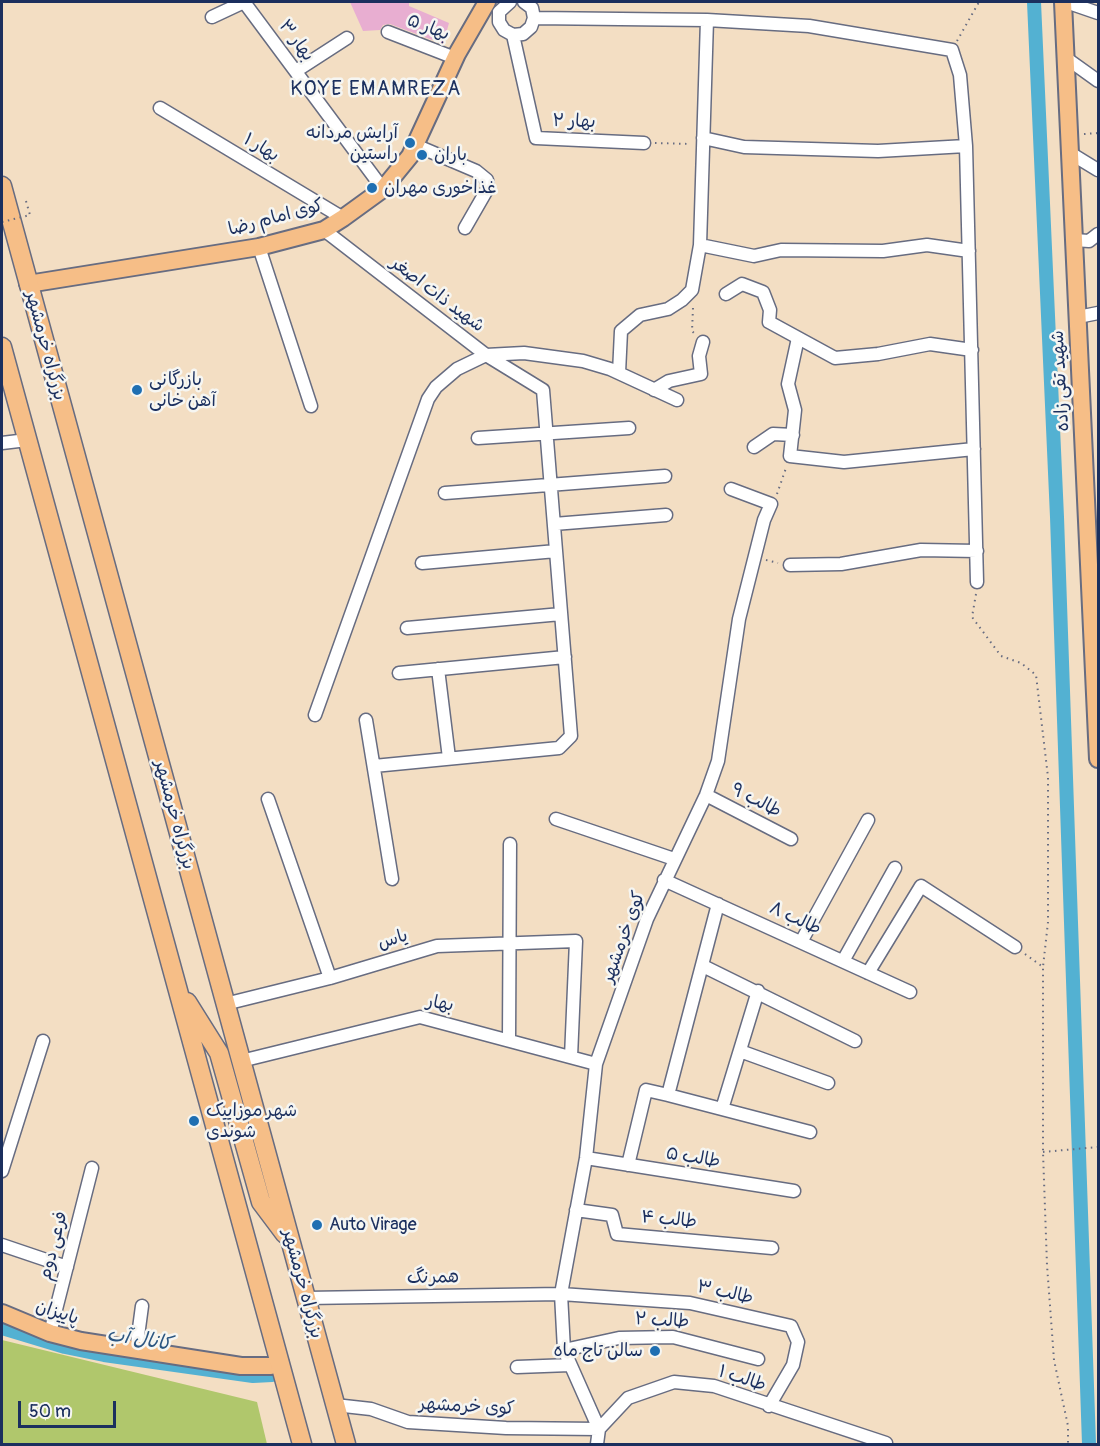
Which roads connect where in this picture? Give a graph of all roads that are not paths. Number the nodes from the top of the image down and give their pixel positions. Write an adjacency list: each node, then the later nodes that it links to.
1 (244, 2): 7 (street); 15 (street, بهار ۳)
2 (510, 2): 5 (street)
3 (524, 2): 8 (street)
4 (1064, 2): 6 (street); 14 (main road, شهید تقی زاده)
5 (489, 4): 11 (street); 13 (main road, کوی امام رضا)
6 (1098, 13)
7 (212, 17)
8 (534, 18): 9 (street); 11 (street)
9 (707, 20): 18 (street); 21 (street)
10 (388, 32): 13 (street, بهار ۵)
11 (513, 35): 19 (street, بهار ۲)
12 (347, 38): 15 (street)
13 (455, 58): 20 (main road, کوی امام رضا)
14 (1066, 58): 16 (street); 22 (main road, شهید تقی زاده)
15 (296, 71): 25 (street, بهار ۳)
16 (1098, 81)
17 (160, 108): 26 (street, بهار ۱)
18 (703, 141): 21 (street); 31 (street)
19 (644, 143)
20 (415, 145): 25 (main road, کوی امام رضا); 27 (street)
21 (966, 146): 33 (street)
22 (1070, 153): 23 (street); 30 (main road, شهید تقی زاده)
23 (1098, 170)
24 (2, 186): 34 (highway, بزرگراه خرمشهر)
25 (383, 189): 26 (main road, کوی امام رضا)
26 (343, 218): 28 (main road, کوی امام رضا)
27 (465, 228)
28 (324, 230): 32 (main road, کوی امام رضا); 42 (street, شهید ذات اصغر)
29 (1098, 234): 30 (street)
30 (1074, 240): 37 (main road, شهید تقی زاده)
31 (700, 245): 33 (street); 43 (street)
32 (259, 247): 34 (main road, کوی امام رضا); 46 (street)
33 (969, 251): 41 (street)
34 (28, 284): 100 (highway, بزرگراه خرمشهر)
35 (726, 294): 38 (street)
36 (1098, 313): 37 (street)
37 (1078, 317): 60 (main road, شهید تقی زاده)
38 (798, 338): 41 (street); 49 (street)
39 (703, 342): 44 (street)
40 (2, 347): 51 (highway)
41 (972, 350): 54 (street)
42 (486, 355): 43 (street, شهید ذات اصغر); 48 (street); 74 (street)
43 (619, 373): 44 (street, شهید ذات اصغر)
44 (654, 390): 45 (street, شهید ذات اصغر)
45 (677, 400)
46 (311, 406)
47 (629, 428): 48 (street)
48 (546, 434): 50 (street); 56 (street)
49 (792, 435): 53 (street); 54 (street)
50 (478, 438)
51 (27, 440): 52 (street); 97 (highway)
52 (2, 443)
53 (754, 447)
54 (974, 448): 63 (street)
55 (665, 476): 56 (street)
56 (550, 485): 58 (street); 61 (street)
57 (731, 489): 79 (street, کوی خرمشهر)
58 (445, 493)
59 (666, 515): 61 (street)
60 (1093, 523): 68 (main road, شهید تقی زاده)
61 (554, 524): 62 (street)
62 (556, 551): 64 (street); 67 (street)
63 (977, 551): 65 (street); 66 (street)
64 (422, 563)
65 (790, 565)
66 (978, 582)
67 (561, 614): 69 (street); 70 (street)
68 (1095, 626): 71 (main road, شهید تقی زاده)
69 (408, 628)
70 (565, 657): 72 (street); 76 (street)
71 (1096, 663): 77 (main road, شهید تقی زاده)
72 (438, 669): 73 (street); 76 (street)
73 (399, 673)
74 (315, 715)
75 (366, 720): 78 (street)
76 (449, 758): 78 (street)
77 (1098, 759)
78 (374, 766): 87 (street)
79 (705, 795): 83 (street, طالب ۹); 85 (street, کوی خرمشهر)
80 (268, 799): 96 (street)
81 (556, 819): 85 (street)
82 (868, 820): 90 (street)
83 (791, 838)
84 (510, 844): 91 (street)
85 (674, 859): 88 (street, کوی خرمشهر)
86 (895, 868): 93 (street)
87 (392, 879)
88 (664, 880): 89 (street, طالب ۸); 107 (street, کوی خرمشهر)
89 (718, 904): 90 (street, طالب ۸); 94 (street)
90 (801, 942): 93 (street, طالب ۸)
91 (509, 943): 96 (street, یاس); 101 (street); 105 (street, یاس)
92 (1015, 947): 95 (street)
93 (843, 961): 95 (street, طالب ۸)
94 (703, 966): 98 (street); 109 (street)
95 (868, 973): 99 (street, طالب ۸)
96 (330, 978): 100 (street, یاس)
97 (177, 986): 112 (highway); 113 (highway)
98 (758, 991): 103 (street); 104 (street)
99 (910, 992)
100 (225, 1004): 106 (highway, بزرگراه خرمشهر)
101 (509, 1040): 105 (street, بهار); 106 (street, بهار)
102 (43, 1041): 118 (street)
103 (855, 1041)
104 (740, 1051): 108 (street); 110 (street)
105 (571, 1057): 107 (street, بهار)
106 (241, 1061): 111 (highway, بزرگراه خرمشهر)
107 (596, 1064): 115 (street, کوی خرمشهر)
108 (828, 1083)
109 (668, 1095): 110 (street); 116 (street)
110 (722, 1109): 114 (street)
111 (256, 1117): 112 (highway); 121 (highway, بزرگراه خرمشهر)
112 (238, 1121): 113 (highway); 121 (highway)
113 (215, 1127): 133 (highway)
114 (810, 1132)
115 (586, 1158): 116 (street, طالب ۵); 120 (street, کوی خرمشهر)
116 (628, 1165): 119 (street, طالب ۵)
117 (93, 1168): 124 (street, فرعی دوم)
118 (2, 1171)
119 (794, 1191)
120 (576, 1210): 123 (street, طالب ۴); 125 (street, کوی خرمشهر)
121 (290, 1240): 126 (highway, بزرگراه خرمشهر)
122 (2, 1245): 124 (street)
123 (772, 1248)
124 (67, 1268): 129 (street, فرعی دوم)
125 (561, 1294): 126 (street, همرنگ); 130 (street, کوی خرمشهر); 137 (street, طالب ۳)
126 (306, 1298): 136 (highway, بزرگراه خرمشهر)
127 (142, 1306): 131 (street)
128 (2, 1313): 129 (main road, پاییزان)
129 (50, 1333): 131 (main road, پاییزان)
130 (564, 1350): 132 (street, طالب ۲); 134 (street, کوی خرمشهر)
131 (136, 1351): 133 (main road, پاییزان)
132 (758, 1359)
133 (280, 1363): 140 (highway)
134 (570, 1365): 135 (street); 138 (street, کوی خرمشهر)
135 (517, 1367)
136 (335, 1405): 138 (street, کوی خرمشهر); 141 (highway, بزرگراه خرمشهر)
137 (769, 1406): 138 (street, طالب ۱); 139 (street, طالب ۱)
138 (599, 1429): 142 (street)
139 (886, 1443)
140 (302, 1444)
141 (346, 1444)
142 (597, 1444)

